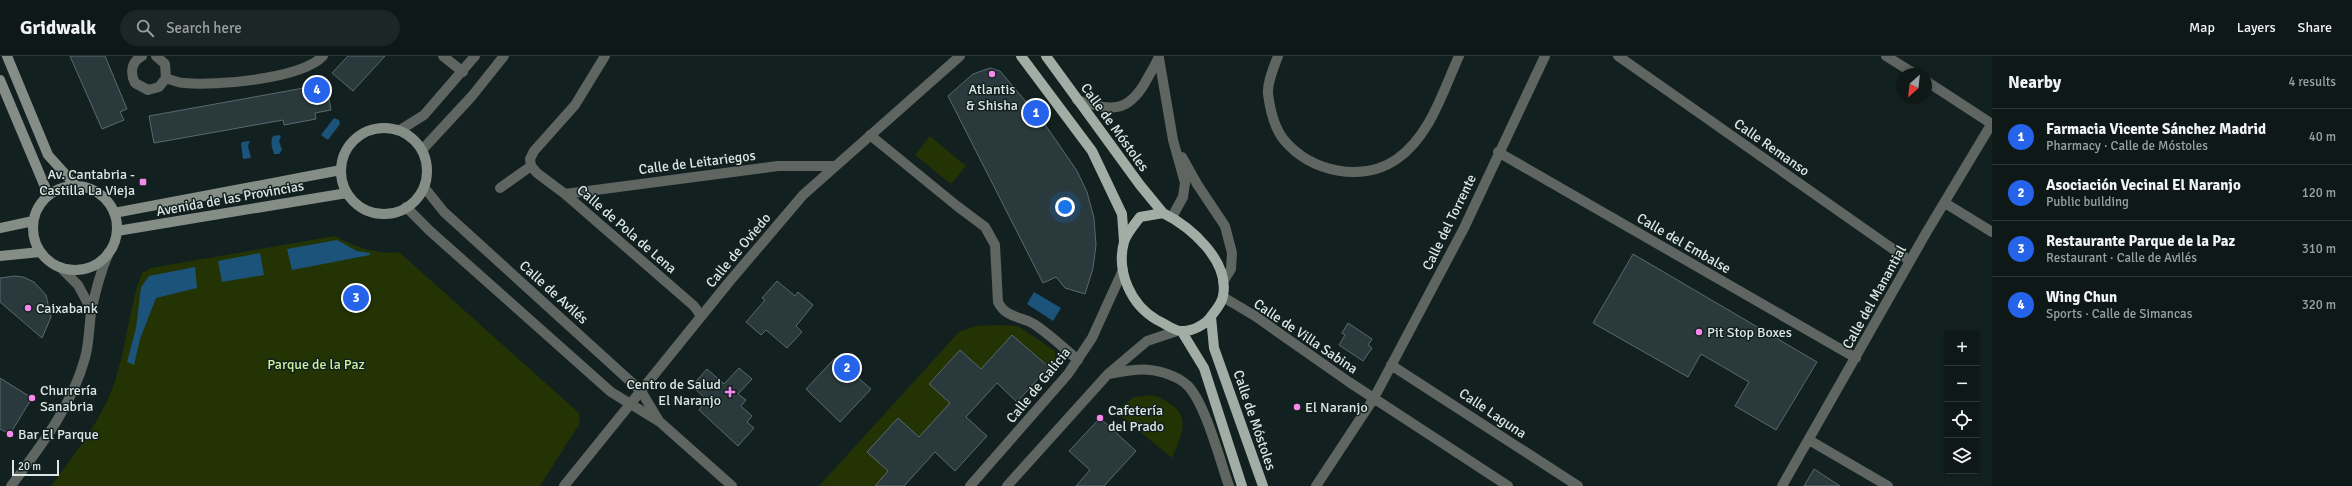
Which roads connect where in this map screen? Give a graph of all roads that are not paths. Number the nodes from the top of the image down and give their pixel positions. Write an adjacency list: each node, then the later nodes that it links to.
1 (7, 56): 33 (main road)
2 (156, 56): 20 (street)
3 (323, 56): 20 (street)
4 (443, 56): 19 (street)
5 (475, 56): 19 (street)
6 (504, 56): 28 (street)
7 (606, 56): 30 (street)
8 (960, 56): 26 (street, Calle de Oviedo)
9 (1046, 56): 23 (main road, Calle de Móstoles)
10 (1278, 56): 11 (street)
11 (1459, 56)
12 (1545, 56): 29 (street, Calle del Torrente)
13 (1618, 56): 51 (street, Calle Remanso)
14 (1886, 56): 18 (street)
15 (1159, 57): 23 (street); 27 (street)
16 (136, 58): 20 (street)
17 (1021, 58): 47 (main road)
18 (1905, 68)
19 (463, 72): 25 (street)
20 (166, 78)
21 (0, 80): 37 (main road)
22 (1932, 85): 24 (street)
23 (1077, 100): 42 (main road, Calle de Móstoles)
24 (1992, 124): 39 (street, Calle del Manantial)
25 (400, 130): 28 (main road); 32 (main road)
26 (870, 135): 31 (street, Calle de Oviedo); 61 (street)
27 (1173, 140): 42 (street); 54 (street)
28 (422, 150): 34 (main road)
29 (1498, 152): 60 (street, Calle del Embalse); 62 (street, Calle del Torrente)
30 (531, 166): 35 (street); 38 (street, Calle de Pola de Lena)
31 (833, 166): 38 (street, Calle de Leitariegos); 57 (street, Calle de Oviedo)
32 (341, 170): 36 (main road); 41 (main road, Avenida de las Provincias)
33 (76, 186): 37 (main road); 41 (main road)
34 (424, 187): 40 (main road); 64 (street, Calle de Avilés)
35 (500, 188)
36 (347, 193): 40 (main road); 45 (main road, Avenida de las Provincias)
37 (48, 194): 43 (main road)
38 (565, 194): 57 (street, Calle de Pola de Lena)
39 (1945, 203): 46 (street); 51 (street, Calle del Manantial)
40 (406, 207): 66 (street, Calle de Avilés)
41 (114, 213): 45 (main road)
42 (1168, 215): 47 (main road); 54 (main road)
43 (33, 221): 44 (main road); 48 (main road)
44 (0, 228)
45 (117, 231): 49 (main road)
46 (1992, 232)
47 (1124, 241): 53 (main road)
48 (40, 252): 50 (main road); 52 (main road)
49 (109, 252): 52 (main road); 56 (street)
50 (0, 256)
51 (1910, 261): 60 (street, Calle del Manantial)
52 (60, 267): 56 (street)
53 (1123, 270): 59 (main road); 61 (street, Calle de Galicia)
54 (1223, 282): 55 (main road)
55 (1223, 297): 58 (main road); 65 (street, Calle de Villa Sabina)
56 (92, 311): 69 (street)
57 (701, 316): 64 (street, Calle de Oviedo)
58 (1211, 317): 59 (main road); 76 (main road, Calle de Móstoles)
59 (1180, 331): 63 (street); 75 (main road)
60 (1856, 358): 68 (street, Calle del Manantial)
61 (1078, 360): 72 (street, Calle de Galicia)
62 (1391, 365): 65 (street, Calle del Torrente); 79 (street, Calle Laguna)
63 (1108, 374): 73 (street); 74 (street)
64 (641, 391): 66 (street, Calle de Oviedo); 67 (street, Calle de Avilés)
65 (1374, 398): 77 (street, Calle del Torrente); 78 (street)
66 (630, 404): 67 (street, Calle de Avilés); 70 (street, Calle de Oviedo)
67 (660, 422): 71 (street, Calle de Avilés)
68 (1809, 440): 80 (street, Calle del Manantial); 81 (street)
69 (11, 486)
70 (564, 486)
71 (732, 486)
72 (970, 486)
73 (1007, 486)
74 (1229, 486)
75 (1242, 486)
76 (1263, 486)
77 (1316, 486)
78 (1508, 486)
79 (1578, 486)
80 (1782, 486)
81 (1888, 486)

